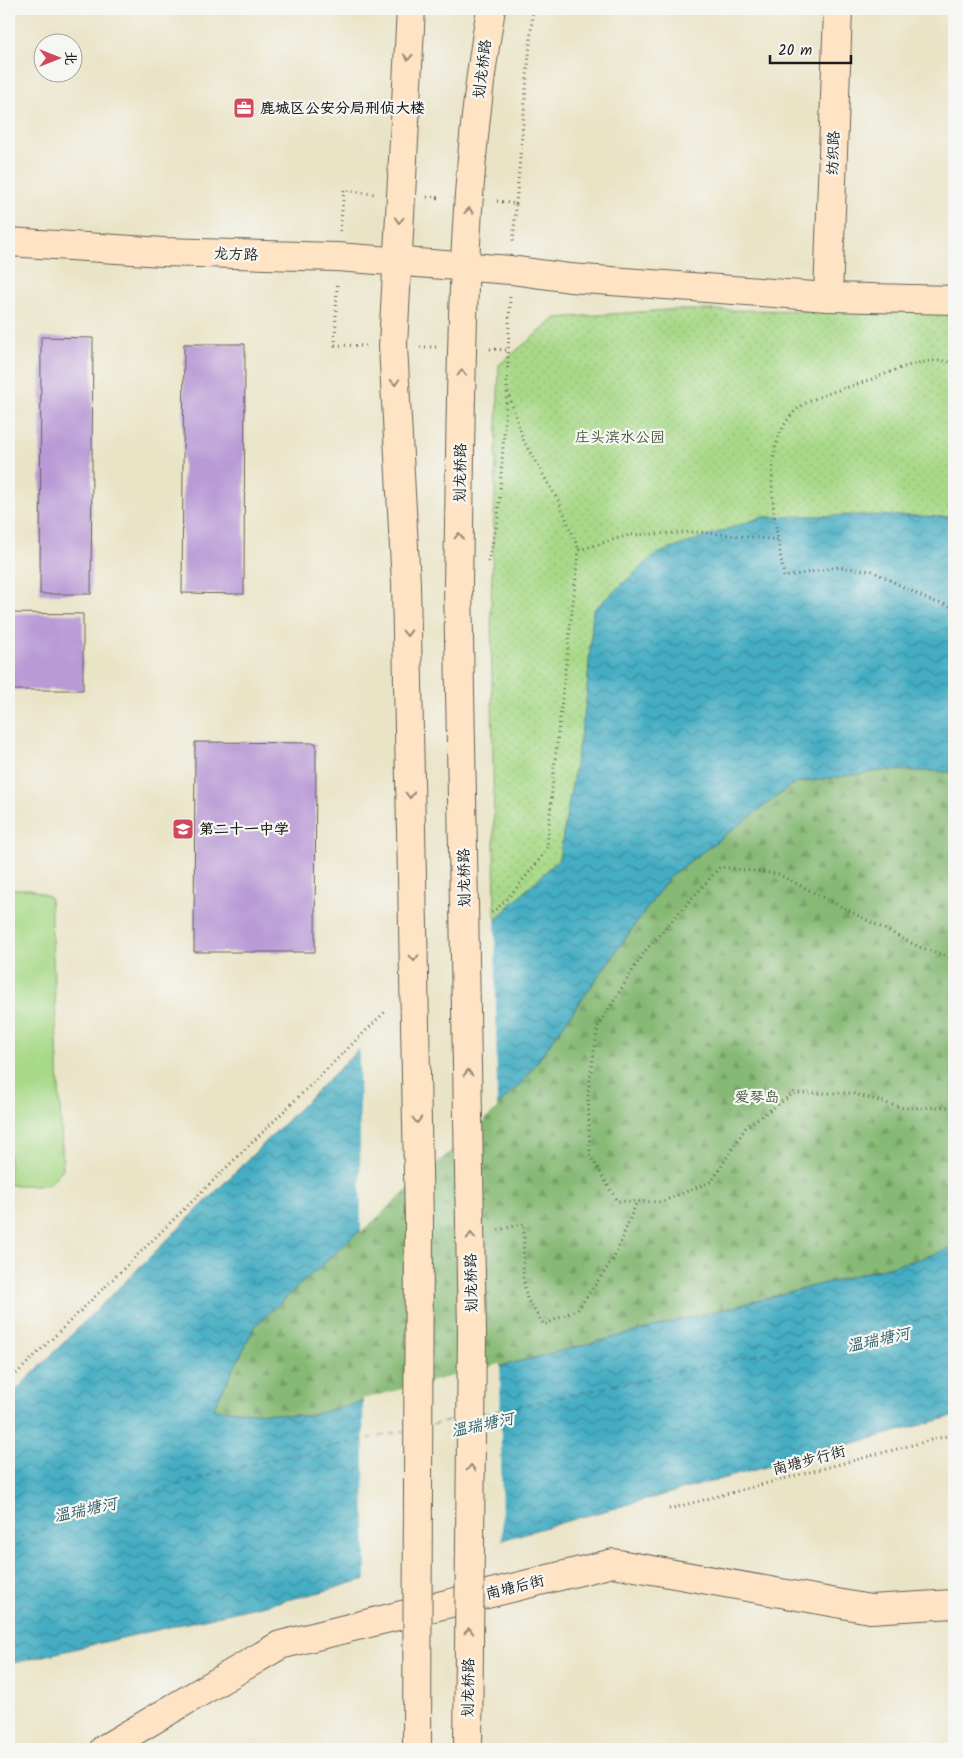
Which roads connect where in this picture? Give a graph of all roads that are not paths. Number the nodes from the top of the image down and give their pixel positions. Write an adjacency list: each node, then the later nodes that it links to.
1 (411, 9): 5 (main road, one-way to 5)
2 (491, 9): 6 (main road, 划龙桥路, one-way to 2)
3 (838, 9): 7 (main road, 纺织路)
4 (9, 242): 5 (main road, 龙方路)
5 (396, 263): 6 (main road, 龙方路); 11 (main road, one-way to 11, bridge)
6 (464, 268): 7 (main road, 龙方路); 12 (main road, 划龙桥路, one-way to 6, bridge)
7 (828, 296): 8 (main road, 龙方路)
8 (954, 300)
9 (954, 1604): 10 (main road, 南塘后街)
10 (104, 1749)
11 (417, 1749)
12 (468, 1749)

